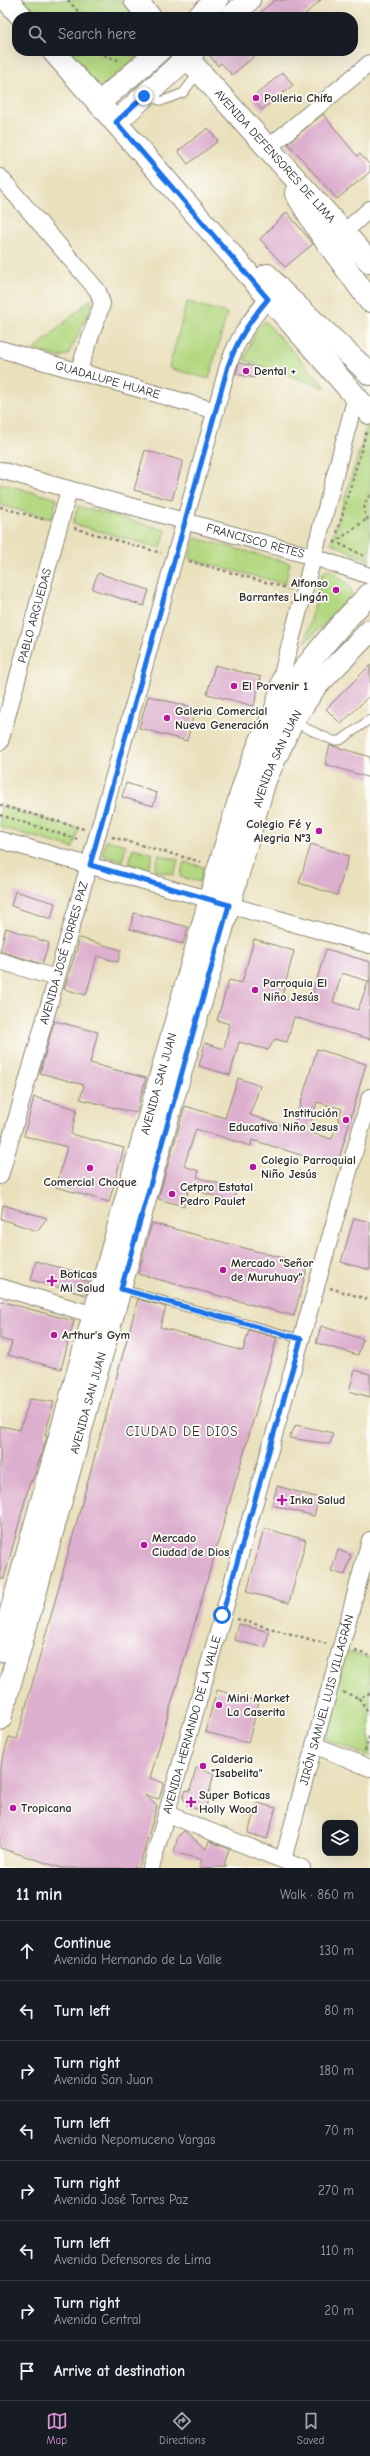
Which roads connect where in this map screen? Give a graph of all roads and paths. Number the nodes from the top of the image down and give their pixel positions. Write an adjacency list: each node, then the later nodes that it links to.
1 (8, 0): 6 (main road)
2 (68, 0): 7 (path)
3 (135, 0): 8 (main road)
4 (217, 0): 9 (main road)
5 (249, 0): 10 (main road)
6 (18, 12)
7 (79, 12)
8 (146, 12)
9 (204, 12)
10 (236, 12)
11 (57, 56): 17 (main road)
12 (111, 56): 15 (path)
13 (154, 56): 17 (main road)
14 (190, 58): 18 (main road); 19 (main road, AVENIDA DEFENSORES DE LIMA)
15 (125, 62)
16 (370, 63): 19 (street)
17 (99, 103): 18 (main road)
18 (116, 122): 20 (main road)
19 (268, 148): 23 (main road, AVENIDA DEFENSORES DE LIMA); 26 (main road)
20 (159, 172): 25 (main road); 29 (main road)
21 (0, 177): 28 (street)
22 (370, 209): 23 (street)
23 (344, 232): 24 (main road, AVENIDA DEFENSORES DE LIMA)
24 (370, 262)
25 (268, 299): 30 (main road); 31 (street, AVENIDA JOSÉ TORRES PAZ)
26 (370, 301)
27 (3, 347): 28 (street, GUADALUPE HUARE)
28 (78, 372): 31 (street, GUADALUPE HUARE)
29 (370, 374)
30 (356, 396): 32 (main road); 43 (street)
31 (216, 411): 38 (street, AVENIDA JOSÉ TORRES PAZ)
32 (369, 419): 41 (path)
33 (0, 470): 34 (street, FRANCISCO RETES)
34 (69, 490): 38 (street, FRANCISCO RETES); 40 (street, PABLO ARGUEDAS)
35 (370, 495): 37 (path)
36 (0, 507): 40 (path)
37 (367, 519): 39 (path); 41 (path)
38 (185, 521): 42 (street, AVENIDA JOSÉ TORRES PAZ); 43 (street, FRANCISCO RETES)
39 (370, 522)
40 (60, 524): 42 (path); 52 (street, PABLO ARGUEDAS)
41 (334, 543): 43 (path); 44 (path)
42 (175, 557): 46 (path); 56 (street, AVENIDA JOSÉ TORRES PAZ)
43 (314, 557): 45 (street, FRANCISCO RETES); 46 (street)
44 (370, 559)
45 (370, 576)
46 (304, 593): 51 (street)
47 (370, 594): 51 (main road, AVENIDA SAN JUAN)
48 (370, 631): 50 (main road, AVENIDA SAN JUAN)
49 (369, 720): 50 (lane)
50 (292, 722): 57 (main road, AVENIDA SAN JUAN)
51 (268, 726): 57 (main road, AVENIDA SAN JUAN)
52 (0, 742)
53 (0, 815): 55 (path)
54 (0, 840): 56 (street)
55 (80, 840)
56 (90, 865): 57 (street); 60 (street, AVENIDA JOSÉ TORRES PAZ)
57 (220, 903): 58 (street); 65 (main road, AVENIDA SAN JUAN); 67 (main road, AVENIDA SAN JUAN)
58 (370, 945)
59 (0, 962): 60 (street)
60 (56, 978): 62 (street, AVENIDA JOSÉ TORRES PAZ)
61 (370, 1097): 63 (street, AVENIDA HERNANDO DE LA VALLE)
62 (0, 1176)
63 (316, 1284): 66 (path); 68 (street, AVENIDA HERNANDO DE LA VALLE)
64 (0, 1287): 67 (street)
65 (121, 1289): 68 (lane); 76 (main road, AVENIDA SAN JUAN)
66 (370, 1300)
67 (94, 1315): 72 (main road, AVENIDA SAN JUAN)
68 (301, 1339): 70 (street, AVENIDA HERNANDO DE LA VALLE)
69 (370, 1540): 71 (street, JIRÓN SAMUEL LUIS VILLAGRÁN)
70 (222, 1615): 71 (path); 81 (street, AVENIDA HERNANDO DE LA VALLE)
71 (340, 1647): 73 (path); 77 (street, JIRÓN SAMUEL LUIS VILLAGRÁN)
72 (0, 1651)
73 (370, 1656)
74 (370, 1693): 75 (path)
75 (370, 1715)
76 (0, 1719)
77 (314, 1745): 80 (street); 82 (street, JIRÓN SAMUEL LUIS VILLAGRÁN)
78 (358, 1749): 79 (path)
79 (370, 1754)
80 (370, 1768)
81 (167, 1814): 82 (street); 83 (street, AVENIDA HERNANDO DE LA VALLE)
82 (283, 1860): 84 (street)
83 (152, 1868)
84 (302, 1868)

